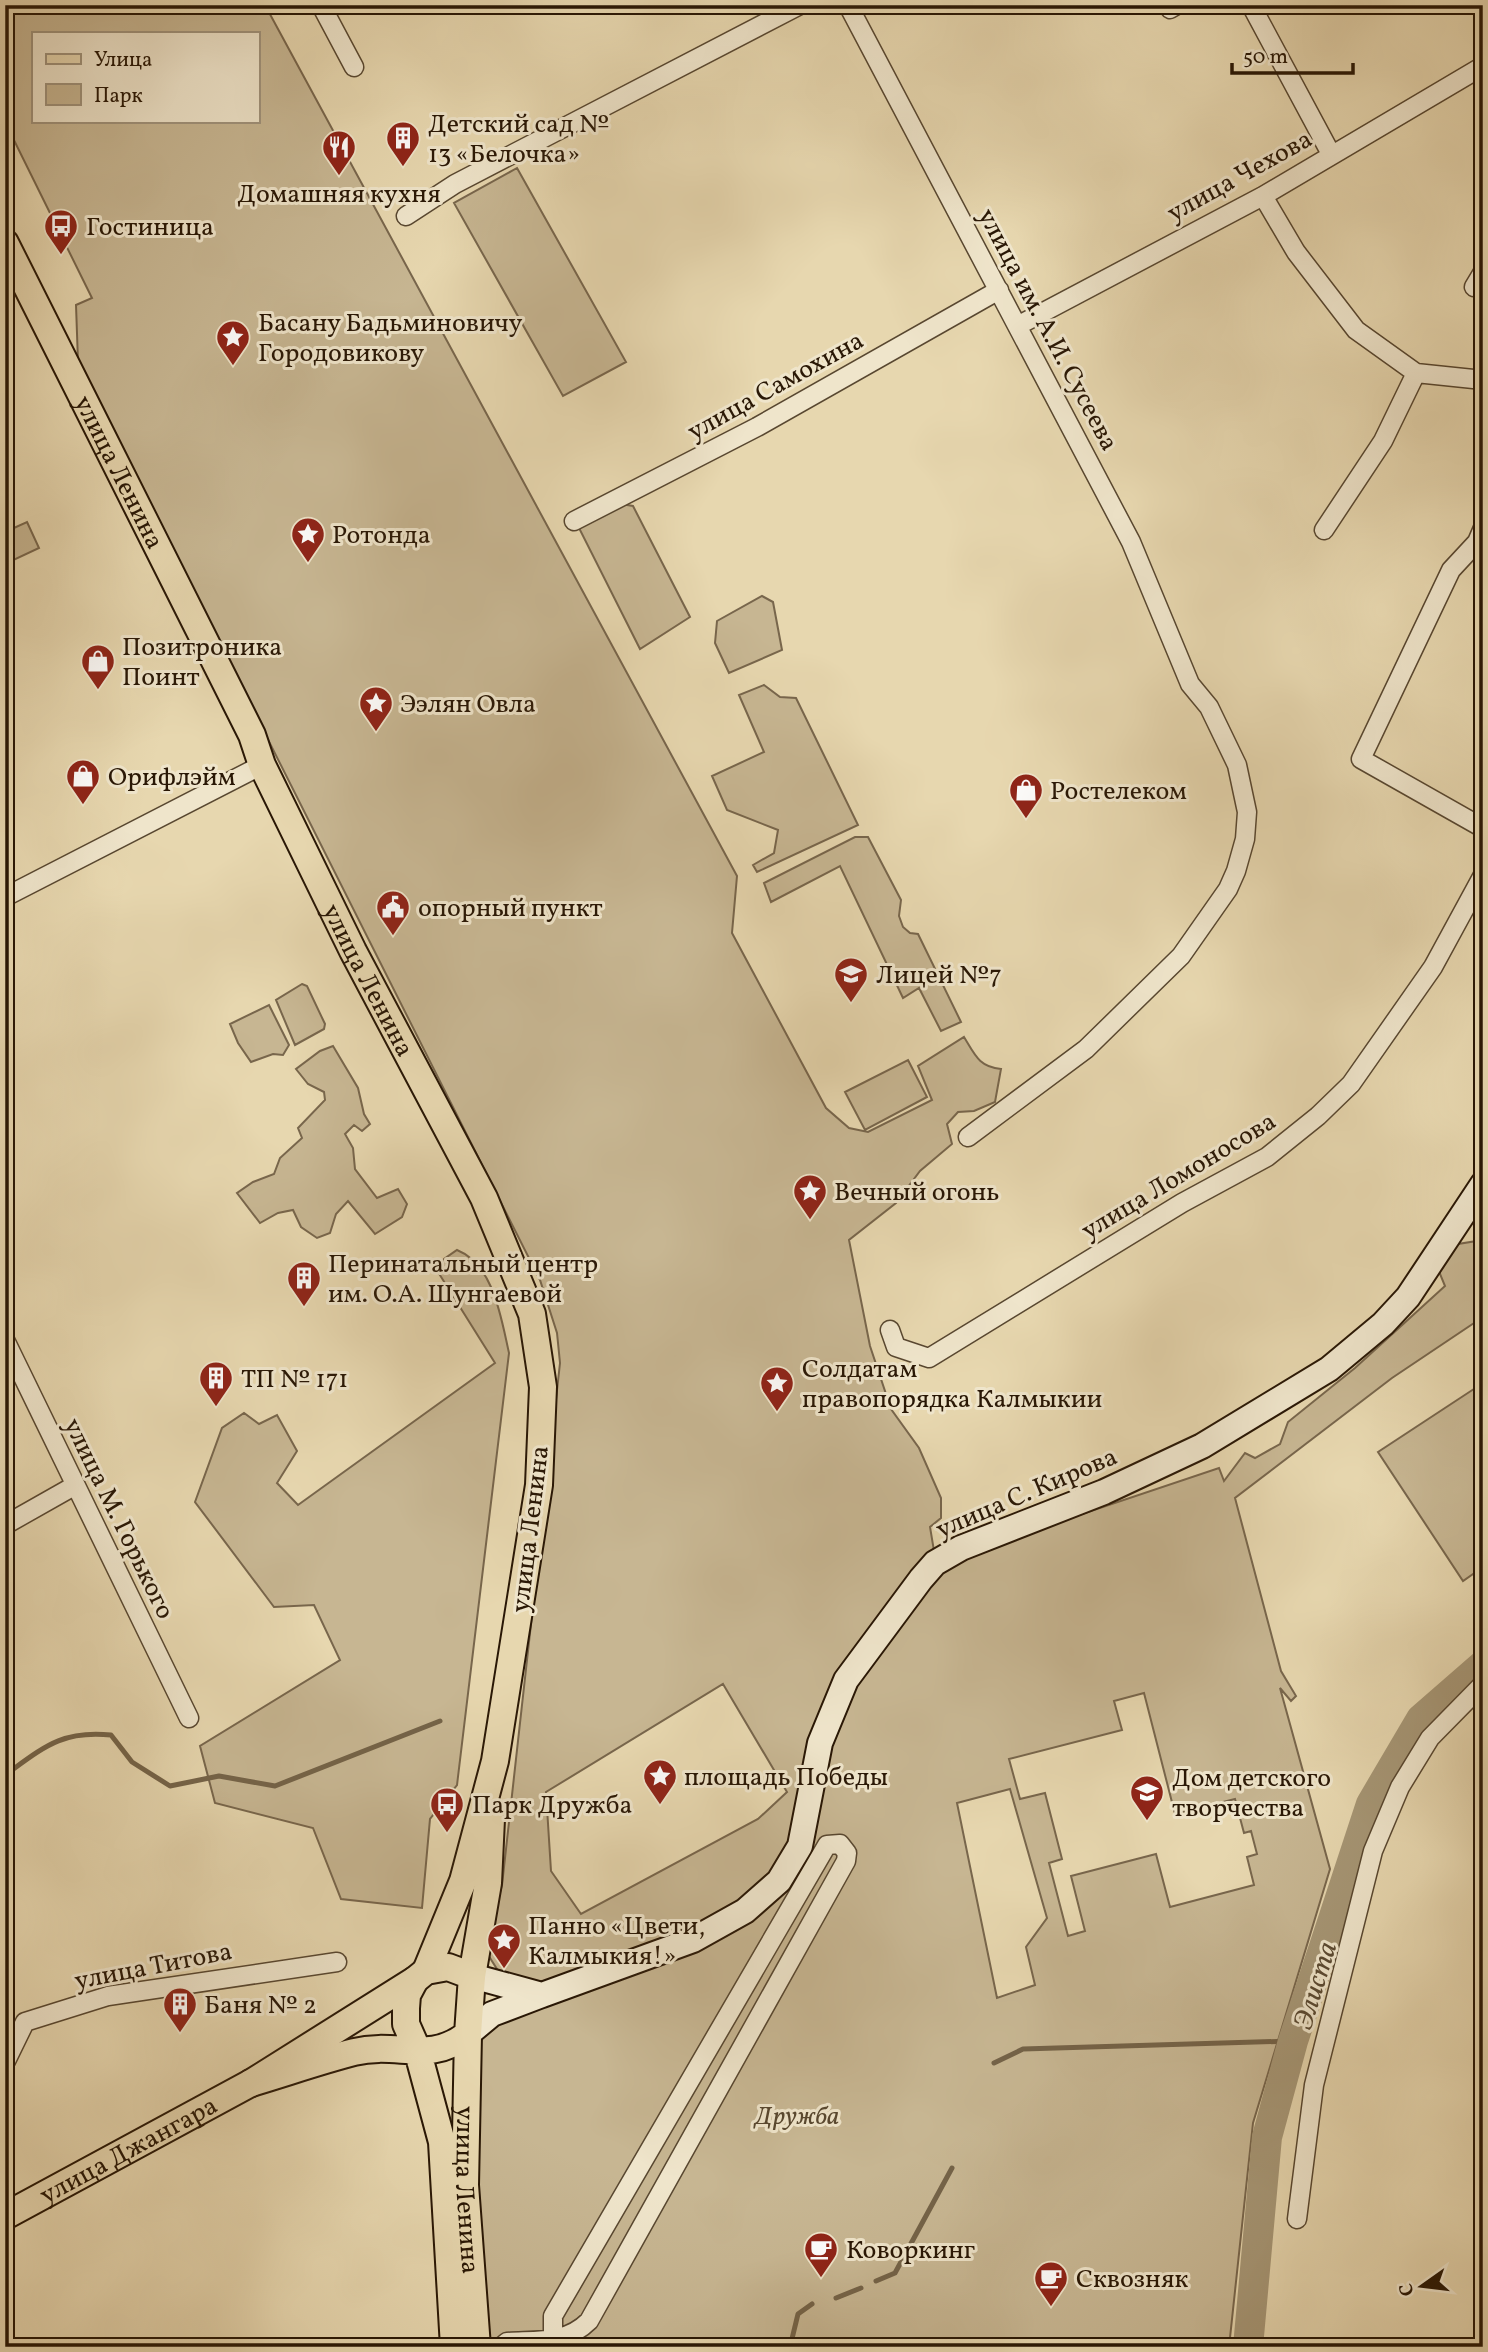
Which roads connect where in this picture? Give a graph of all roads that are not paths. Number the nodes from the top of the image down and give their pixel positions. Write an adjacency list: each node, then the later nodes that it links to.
1 (321, 5): 6 (street)
2 (800, 5): 9 (street)
3 (848, 5): 11 (street, улица им. А.И. Сусеева)
4 (1251, 5): 7 (street)
5 (1483, 66): 7 (street, улица Чехова)
6 (354, 67)
7 (1331, 154): 8 (street, улица Чехова)
8 (1263, 196): 12 (street, улица Чехова); 13 (street)
9 (406, 216)
10 (5, 243): 18 (main road, улица Ленина)
11 (999, 290): 12 (street, улица им. А.И. Сусеева); 15 (street, улица Самохина)
12 (1019, 326): 22 (street, улица им. А.И. Сусеева)
13 (1416, 373): 14 (street); 17 (street)
14 (1483, 380)
15 (574, 521)
16 (1483, 528): 19 (street)
17 (1324, 530)
18 (262, 765): 21 (street); 30 (main road, улица Ленина)
19 (1483, 828)
20 (1483, 875): 24 (street, улица Ломоносова)
21 (5, 897)
22 (968, 1137)
23 (1483, 1184): 34 (main road, улица С. Кирова)
24 (890, 1330)
25 (5, 1340): 26 (street, улица М. Горького)
26 (74, 1486): 27 (street); 29 (street, улица М. Горького)
27 (5, 1525)
28 (1483, 1684): 40 (street)
29 (189, 1718)
30 (495, 1761): 32 (main road, улица Ленина); 33 (main road, улица Ленина)
31 (337, 1962): 37 (street, улица Титова)
32 (421, 1975): 33 (main road); 36 (main road); 38 (main road, улица Джангара)
33 (472, 1976): 34 (main road); 35 (main road)
34 (542, 1995): 35 (main road, улица С. Кирова)
35 (468, 2034): 36 (main road); 43 (main road, улица Ленина)
36 (417, 2049): 38 (main road, улица Джангара); 42 (main road, улица Ленина)
37 (5, 2063)
38 (251, 2083): 39 (main road, улица Джангара)
39 (5, 2216)
40 (1297, 2219)
41 (553, 2339): 41 (street); 44 (street)
42 (454, 2347)
43 (477, 2347)
44 (501, 2347)

